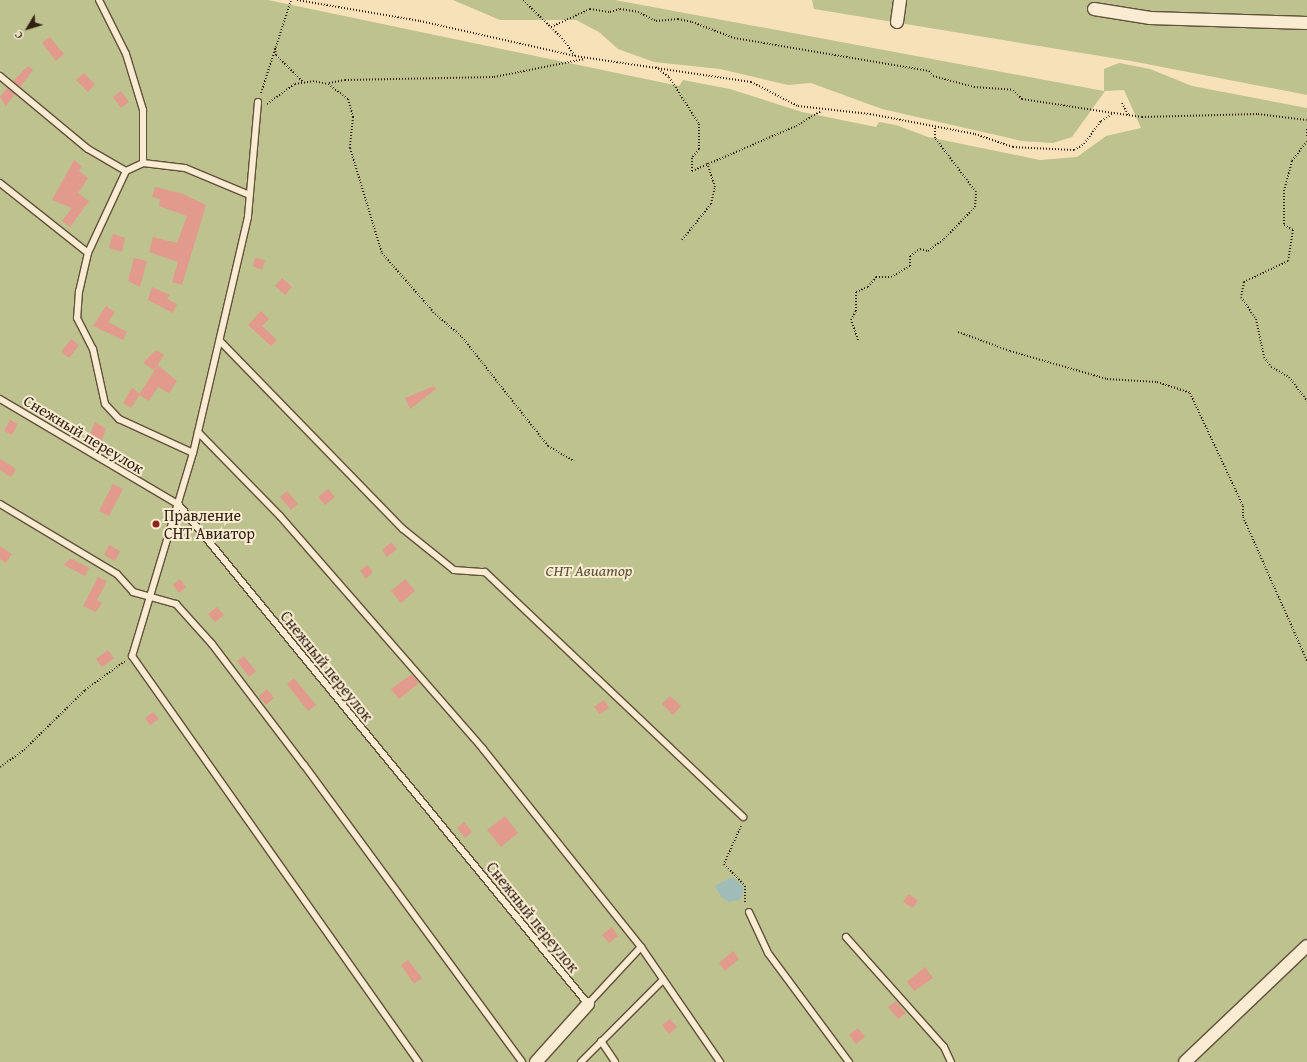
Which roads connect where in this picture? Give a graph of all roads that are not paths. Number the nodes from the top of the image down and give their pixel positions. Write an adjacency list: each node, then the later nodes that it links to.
1 (99, 0): 8 (lane)
2 (900, 0): 4 (street)
3 (1094, 9): 5 (street)
4 (896, 22)
5 (1307, 23)
6 (0, 76): 9 (lane)
7 (258, 102): 11 (lane)
8 (143, 163): 9 (lane); 11 (lane)
9 (126, 171): 12 (lane)
10 (0, 183): 12 (lane)
11 (250, 195): 13 (lane)
12 (88, 253): 16 (lane)
13 (220, 341): 15 (lane); 20 (lane)
14 (0, 399): 18 (lane, Снежный переулок)
15 (198, 432): 16 (lane); 24 (lane)
16 (193, 453): 18 (lane)
17 (0, 504): 19 (lane)
18 (179, 505): 19 (lane); 26 (lane, Снежный переулок)
19 (152, 598): 28 (lane); 29 (lane)
20 (744, 818)
21 (749, 912): 34 (lane)
22 (846, 937): 35 (lane)
23 (1307, 946): 36 (street)
24 (641, 947): 25 (lane); 26 (lane)
25 (663, 980): 27 (lane); 33 (lane)
26 (588, 1004): 30 (street)
27 (601, 1040): 31 (lane); 32 (lane)
28 (418, 1062)
29 (522, 1062)
30 (536, 1062)
31 (581, 1062)
32 (615, 1062)
33 (720, 1062)
34 (849, 1062)
35 (951, 1062)
36 (1185, 1062)

